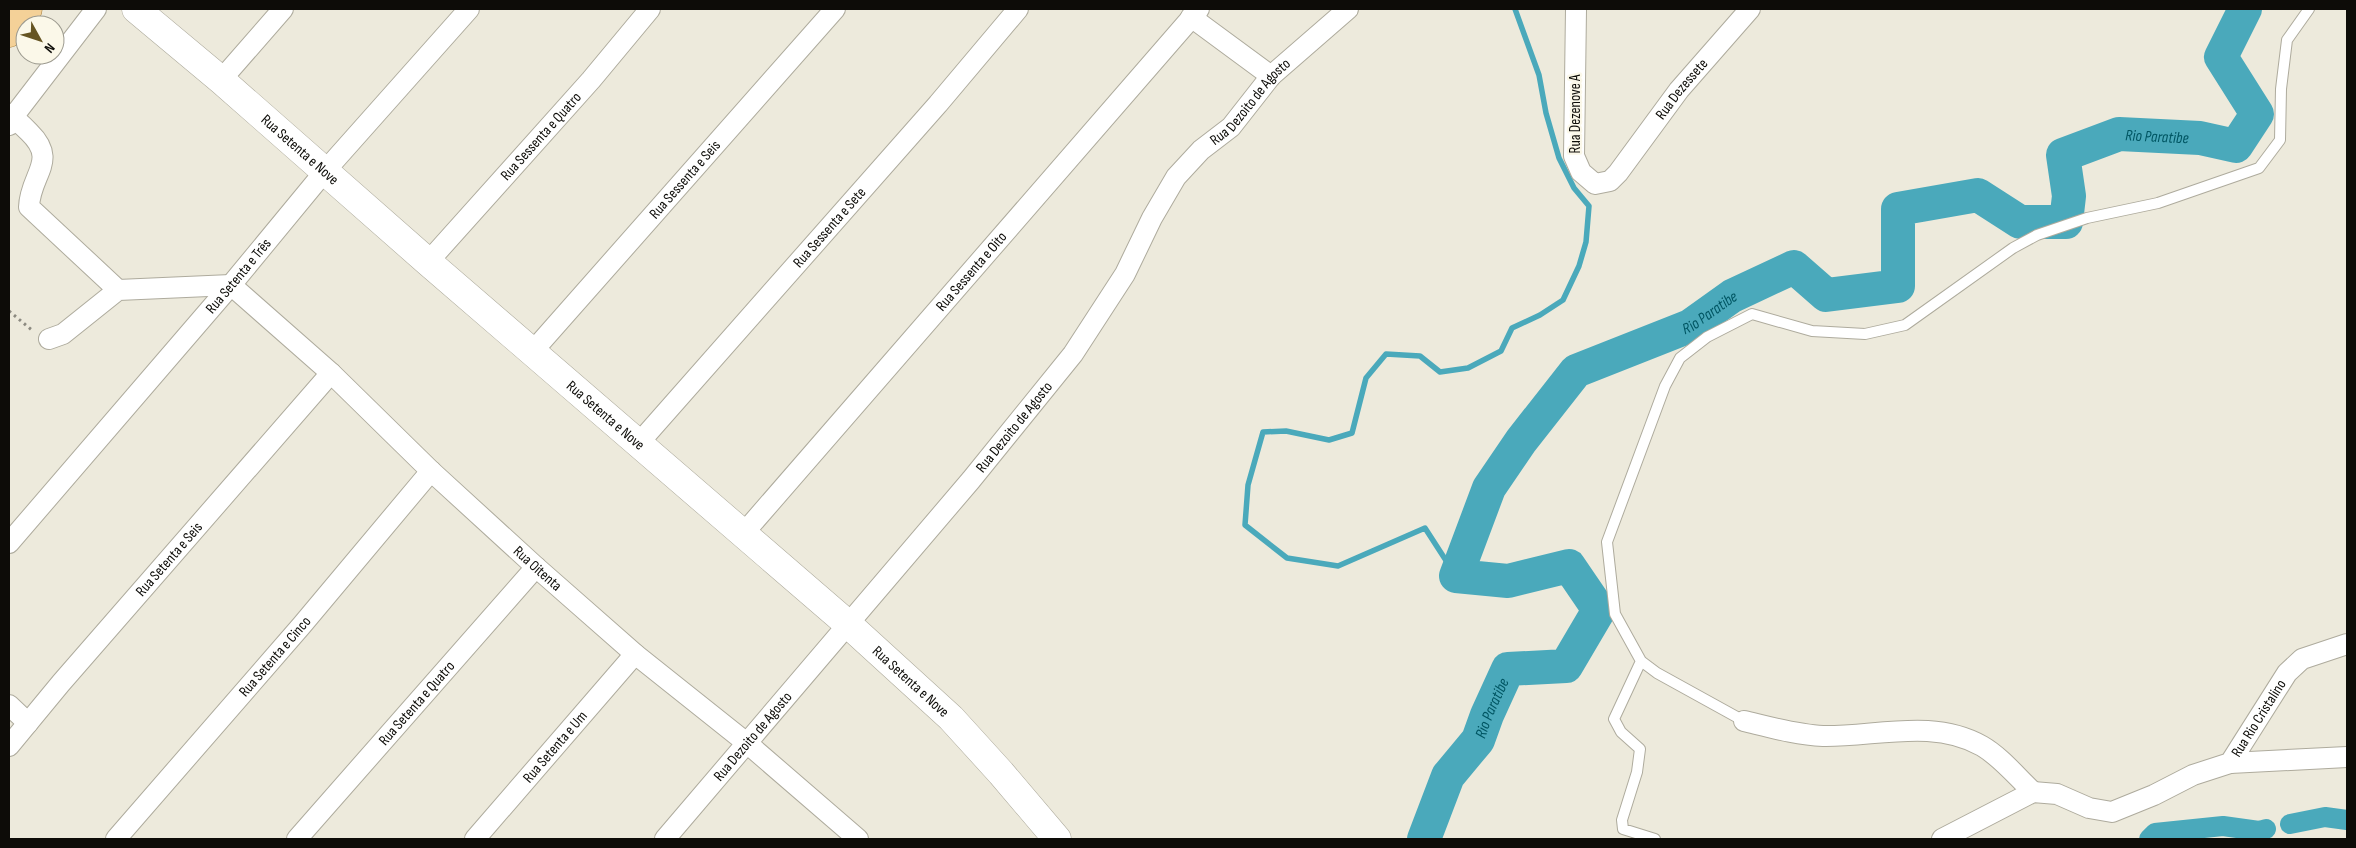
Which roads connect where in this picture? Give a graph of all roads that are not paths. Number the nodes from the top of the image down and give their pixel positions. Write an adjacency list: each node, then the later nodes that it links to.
1 (28, 9): 14 (main road)
2 (96, 9): 17 (street)
3 (136, 9): 16 (street, Rua Setenta e Nove)
4 (283, 9): 16 (street)
5 (469, 9): 18 (street, Rua Setenta e Três)
6 (650, 9): 20 (street, Rua Sessenta e Quatro)
7 (836, 9): 24 (street, Rua Sessenta e Seis)
8 (1018, 9): 26 (street, Rua Sessenta e Sete)
9 (1348, 9): 15 (street, Rua Dezoito de Agosto)
10 (1576, 9): 19 (street, Rua Dezenove A)
11 (1750, 9): 19 (street, Rua Dezessete)
12 (2309, 9): 34 (lane)
13 (1195, 13): 15 (street); 28 (street, Rua Sessenta e Oito)
14 (9, 33)
15 (1271, 76): 31 (street, Rua Dezoito de Agosto)
16 (221, 80): 18 (street, Rua Setenta e Nove)
17 (10, 118): 22 (street)
18 (325, 171): 20 (street, Rua Setenta e Nove); 21 (street, Rua Setenta e Três)
19 (1618, 173)
20 (428, 262): 24 (street, Rua Setenta e Nove)
21 (231, 285): 22 (street); 25 (street, Rua Oitenta); 29 (street, Rua Setenta e Três)
22 (118, 290): 23 (street)
23 (49, 339)
24 (533, 352): 26 (street, Rua Setenta e Nove)
25 (331, 373): 27 (street, Rua Oitenta); 37 (street, Rua Setenta e Seis)
26 (638, 444): 28 (street, Rua Setenta e Nove)
27 (431, 471): 30 (street, Rua Oitenta); 43 (street, Rua Setenta e Cinco)
28 (743, 534): 31 (street, Rua Setenta e Nove)
29 (9, 543)
30 (536, 567): 33 (street, Rua Oitenta); 44 (street, Rua Setenta e Quatro)
31 (849, 625): 38 (street, Rua Dezoito de Agosto); 48 (street, Rua Setenta e Nove)
32 (2347, 644): 41 (street, Rua Rio Cristalino)
33 (635, 654): 38 (street, Rua Oitenta); 45 (street, Rua Setenta e Um)
34 (1641, 661): 36 (lane); 49 (lane)
35 (9, 705): 37 (street)
36 (1744, 721): 42 (street)
37 (28, 723): 39 (street, Rua Setenta e Seis)
38 (748, 744): 46 (street, Rua Dezoito de Agosto); 47 (street, Rua Oitenta)
39 (9, 746)
40 (2347, 757): 41 (street)
41 (2230, 763): 42 (street, Rua Rio Cristalino)
42 (2033, 792): 50 (street)
43 (116, 839)
44 (297, 839)
45 (475, 839)
46 (665, 839)
47 (858, 839)
48 (1057, 839)
49 (1655, 839)
50 (1942, 839)

